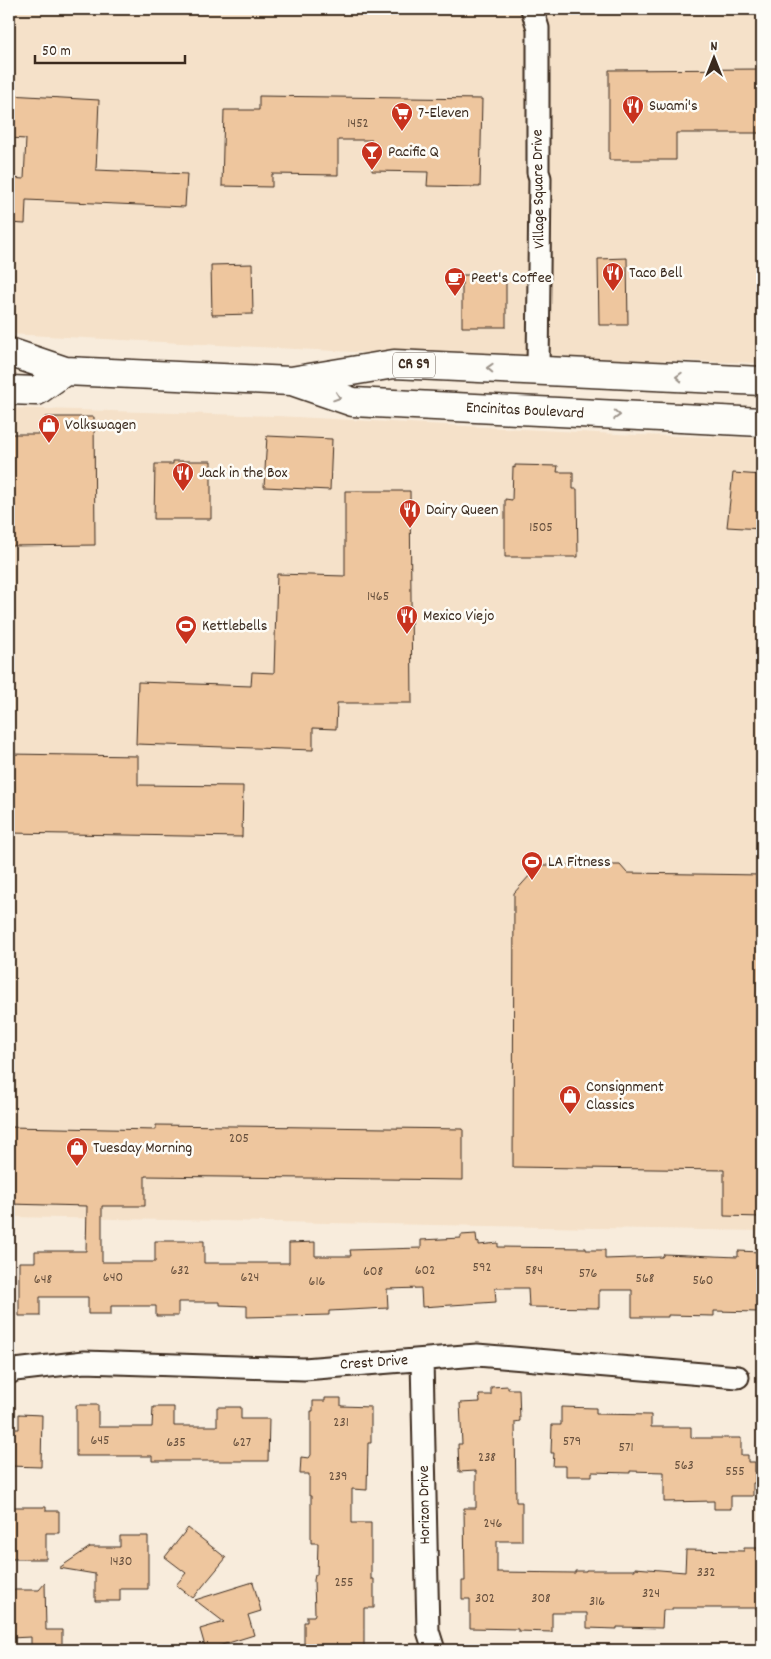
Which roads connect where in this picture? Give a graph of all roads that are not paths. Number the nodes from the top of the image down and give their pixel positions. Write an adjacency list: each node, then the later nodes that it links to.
1 (532, 9): 4 (street, Village Square Drive)
2 (9, 352): 3 (main road, Encinitas Boulevard / CR S9)
3 (65, 370): 5 (main road, Encinitas Boulevard / CR S9); 7 (main road)
4 (538, 371): 5 (main road, Encinitas Boulevard / CR S9, one-way to 5); 6 (main road, Encinitas Boulevard / CR S9, one-way to 4)
5 (291, 381): 8 (main road, Encinitas Boulevard, one-way to 8)
6 (762, 381)
7 (9, 390)
8 (762, 422)
9 (422, 1360): 10 (street, Crest Drive); 11 (street, Crest Drive); 12 (street, Horizon Drive)
10 (9, 1373)
11 (738, 1377)
12 (434, 1650)

